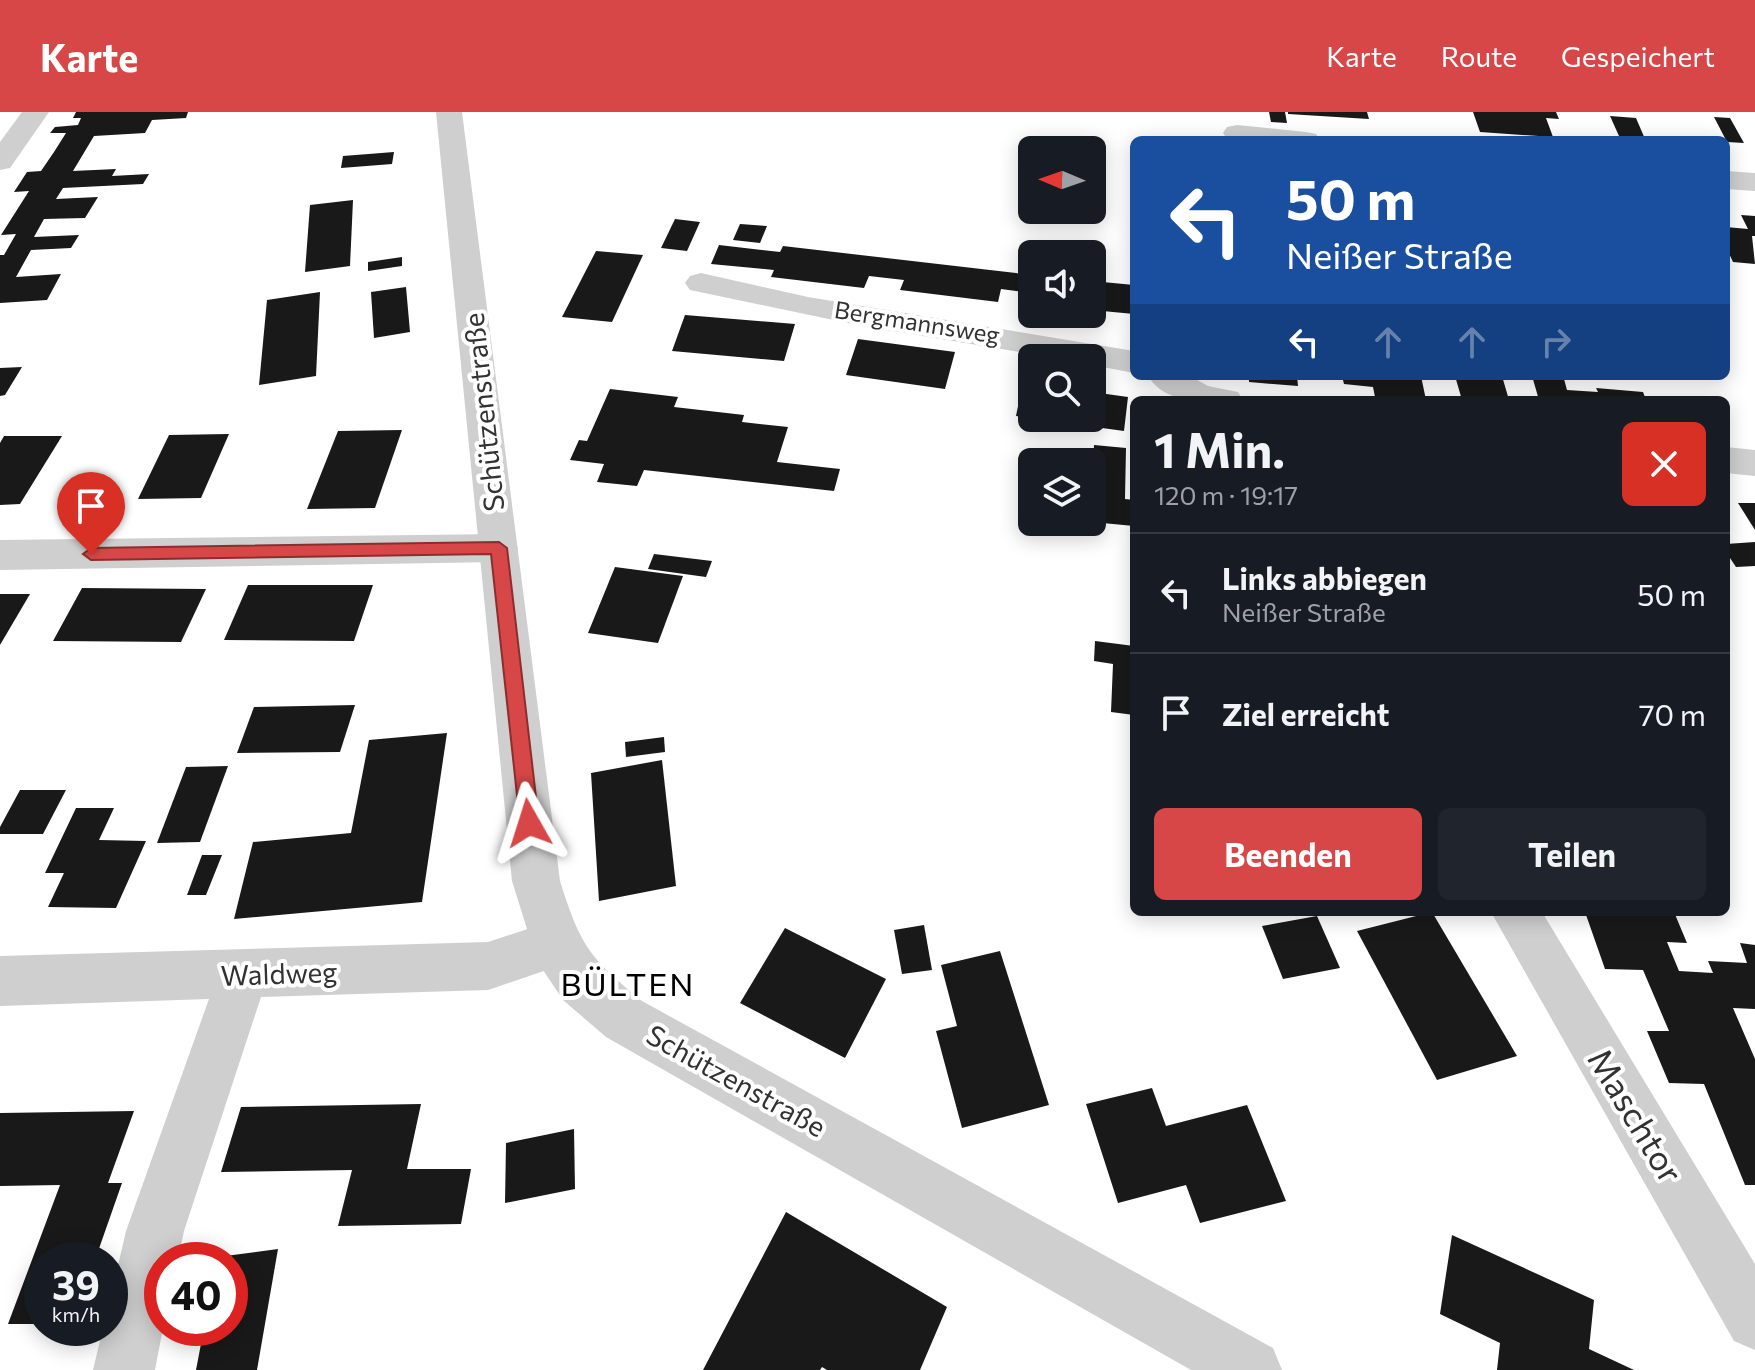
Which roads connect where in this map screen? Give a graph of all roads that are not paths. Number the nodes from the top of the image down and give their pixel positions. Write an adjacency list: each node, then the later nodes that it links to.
1 (36, 112): 4 (street)
2 (449, 112): 15 (street, Schützenstraße)
3 (1237, 128): 5 (street)
4 (10, 135): 6 (street)
5 (1283, 136)
6 (0, 162)
7 (1730, 180): 8 (street)
8 (1755, 182)
9 (701, 283): 10 (street, Bergmannsweg)
10 (1130, 361)
11 (1175, 380): 12 (street)
12 (1207, 393)
13 (1730, 460): 14 (street)
14 (1755, 463)
15 (499, 548): 16 (street); 18 (street, Schützenstraße)
16 (0, 555)
17 (1517, 916): 21 (street, Maschtor)
18 (555, 944): 19 (street, Waldweg); 23 (street, Schützenstraße)
19 (243, 975): 20 (street, Waldweg); 22 (street)
20 (0, 981)
21 (1755, 1320)
22 (124, 1370)
23 (1251, 1370)

